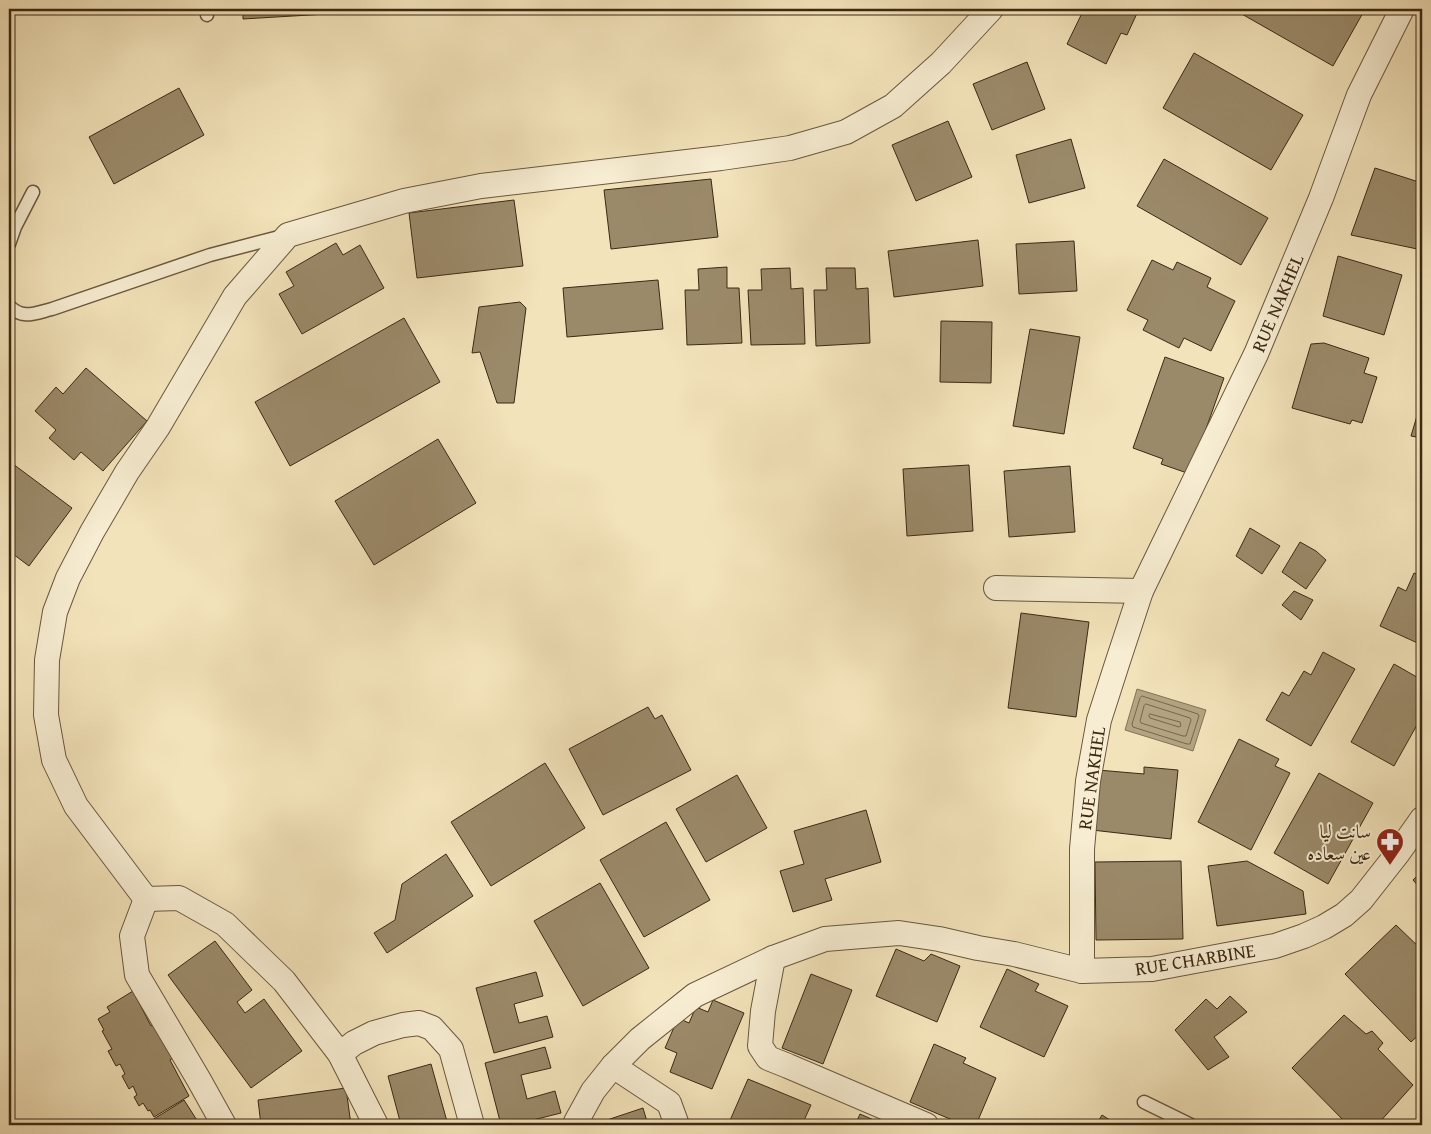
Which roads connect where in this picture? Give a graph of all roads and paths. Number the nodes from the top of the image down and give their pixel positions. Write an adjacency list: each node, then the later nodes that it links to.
1 (991, 9): 4 (street)
2 (1402, 9): 8 (street, RUE NAKHEL)
3 (33, 192): 5 (lane)
4 (288, 235): 6 (lane); 10 (street)
5 (9, 244)
6 (9, 306)
7 (996, 588): 8 (street)
8 (1141, 591): 12 (street, RUE NAKHEL)
9 (1422, 819): 12 (street, RUE CHARBINE)
10 (146, 898): 13 (street); 16 (street)
11 (773, 958): 12 (street, RUE CHARBINE); 14 (street, RUE CHARBINE); 21 (street)
12 (1082, 971)
13 (340, 1054): 17 (street); 18 (street)
14 (613, 1066): 19 (street, RUE CHARBINE); 20 (street)
15 (1144, 1102): 22 (lane)
16 (224, 1125)
17 (376, 1125)
18 (472, 1125)
19 (577, 1125)
20 (677, 1125)
21 (926, 1125)
22 (1191, 1125)

